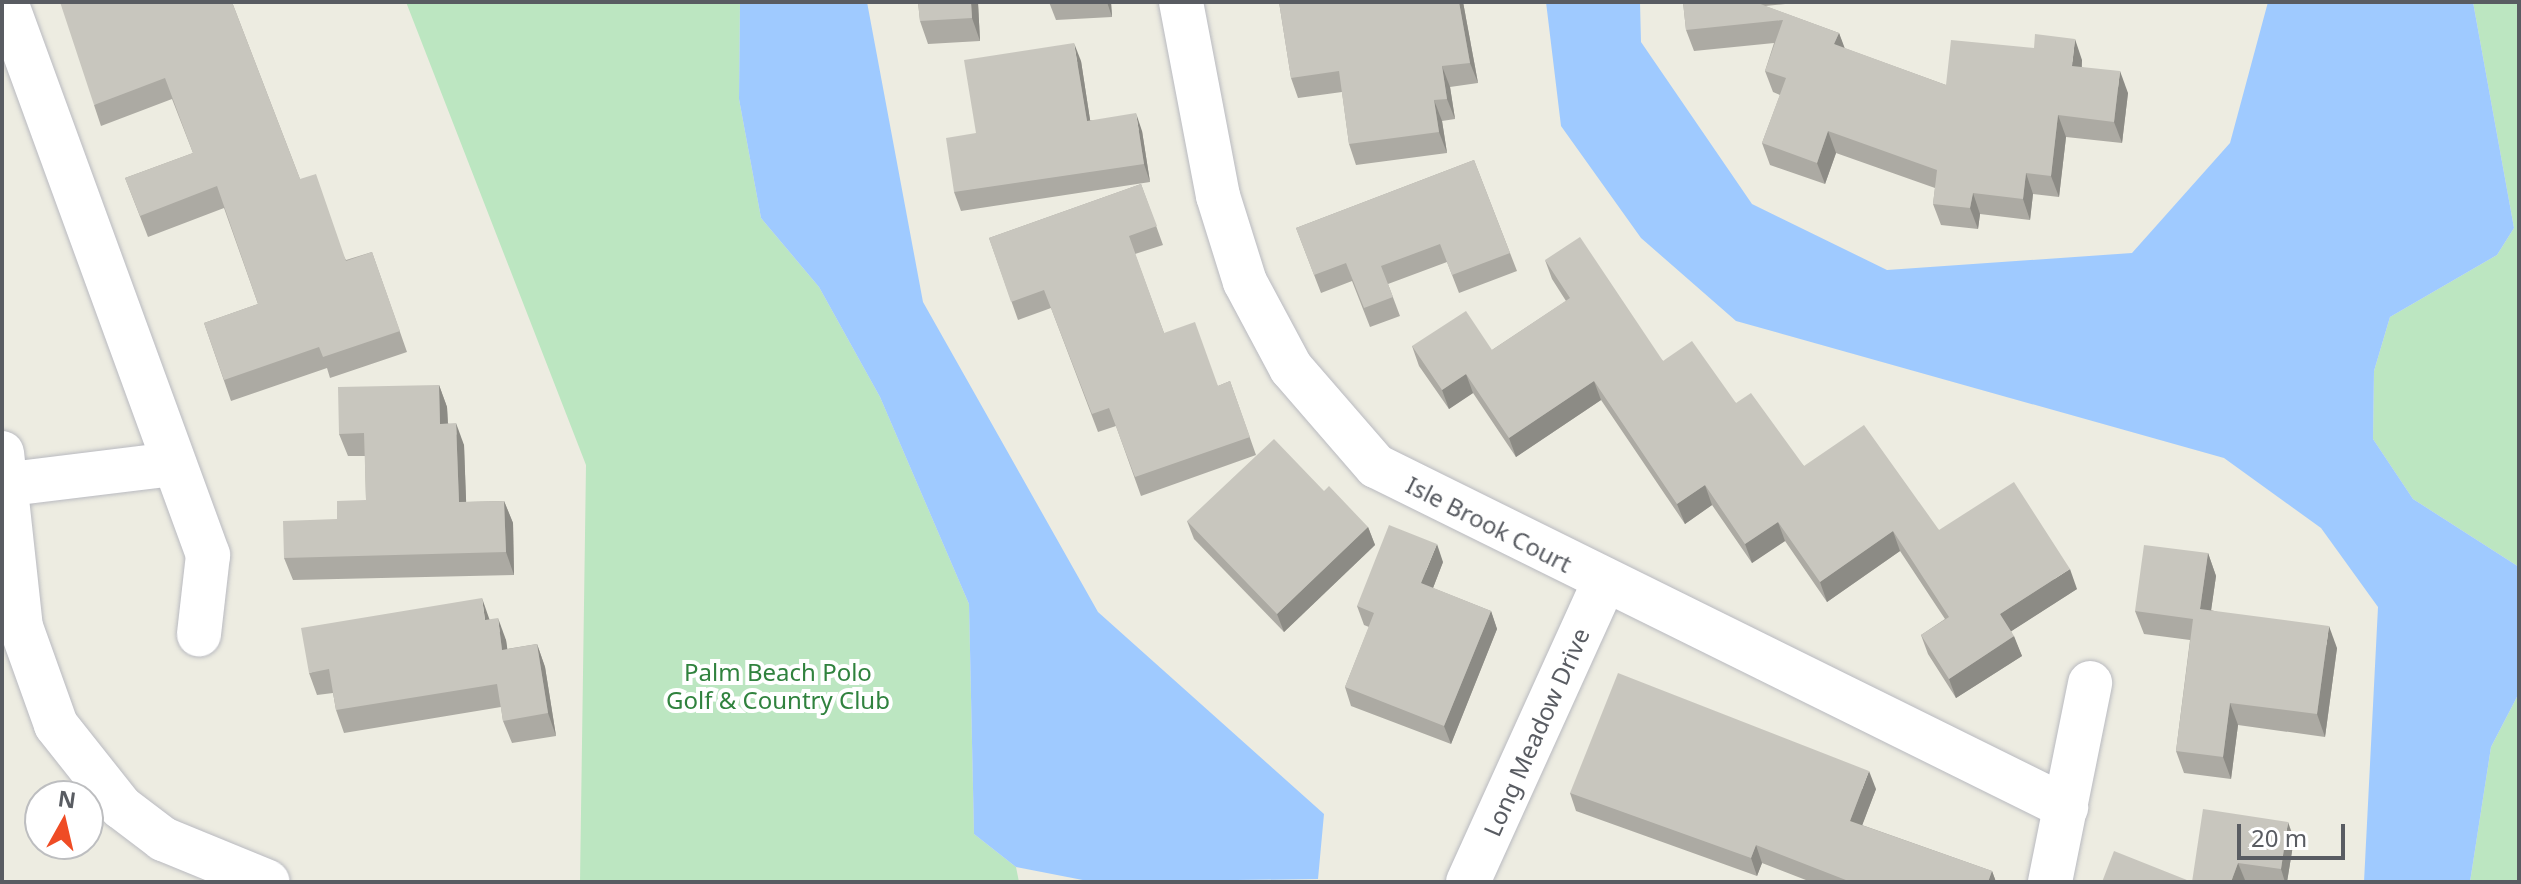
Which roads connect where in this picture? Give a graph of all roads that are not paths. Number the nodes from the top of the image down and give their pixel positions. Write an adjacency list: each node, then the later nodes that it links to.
1 (6, 2): 3 (street)
2 (1181, 2): 5 (street, Isle Brook Court)
3 (174, 464): 4 (street); 6 (street)
4 (3, 474): 9 (street)
5 (1604, 582): 8 (street, Isle Brook Court); 10 (street, Long Meadow Drive)
6 (199, 634)
7 (2090, 683): 8 (street)
8 (2066, 807): 11 (street)
9 (243, 878)
10 (1468, 882)
11 (2050, 882)

